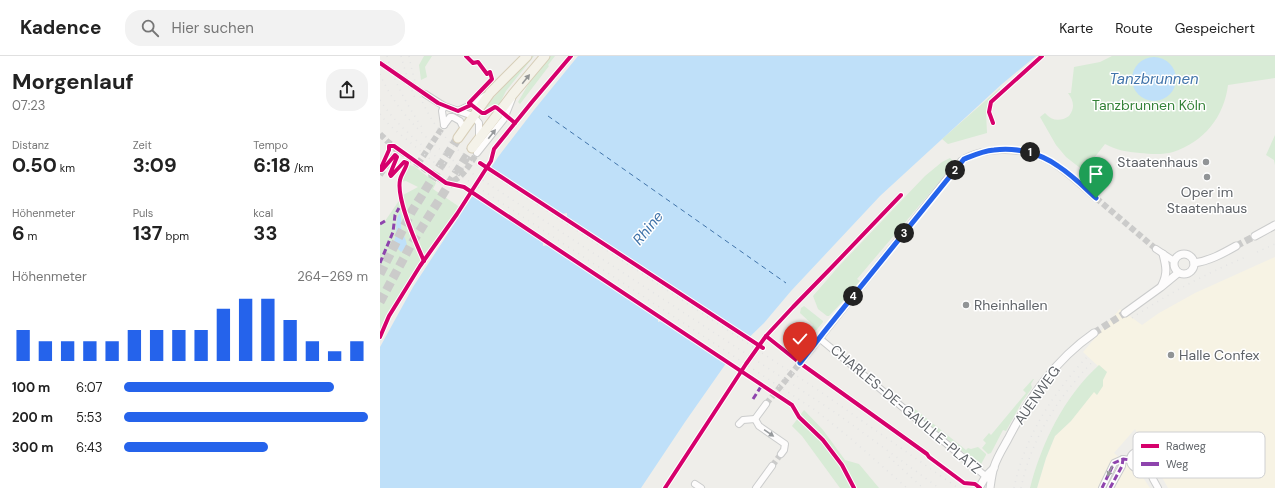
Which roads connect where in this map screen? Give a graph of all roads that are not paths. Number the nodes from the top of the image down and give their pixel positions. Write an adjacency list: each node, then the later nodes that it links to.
1 (527, 56): 4 (main road)
2 (545, 56): 3 (main road)
3 (539, 60): 6 (main road, one-way to 3)
4 (490, 93): 8 (street); 9 (main road)
5 (425, 94): 7 (street)
6 (513, 94): 12 (main road); 13 (street, one-way to 6)
7 (444, 106): 8 (street); 10 (street)
8 (458, 111): 9 (street)
9 (473, 116): 10 (main road); 12 (street)
10 (464, 129): 11 (main road)
11 (458, 138)
12 (479, 138): 13 (main road)
13 (475, 151)
14 (1096, 198): 26 (street)
15 (1275, 225): 16 (street)
16 (1255, 236)
17 (1236, 246): 21 (street)
18 (1156, 248): 19 (street)
19 (1163, 254): 20 (street); 23 (street)
20 (1174, 261): 21 (street); 22 (street)
21 (1194, 263): 22 (street)
22 (1178, 273): 23 (street)
23 (1161, 287): 24 (street)
24 (1125, 313)
25 (1094, 333): 38 (street, AUENWEG)
26 (819, 338): 27 (street); 38 (street, CHARLES-DE-GAULLE-PLATZ)
27 (800, 363)
28 (766, 404): 29 (street)
29 (755, 419): 30 (street); 32 (street, one-way to 32)
30 (739, 424)
31 (1133, 453): 34 (street)
32 (781, 454)
33 (1123, 459): 34 (street); 43 (street, one-way to 43); 44 (street)
34 (1130, 460): 35 (street)
35 (1133, 465)
36 (772, 466): 41 (street)
37 (1153, 479): 45 (street)
38 (989, 482): 42 (street, AUENWEG)
39 (695, 484): 40 (street)
40 (701, 488)
41 (756, 488)
42 (979, 488)
43 (1102, 488)
44 (1110, 488)
45 (1158, 488)

